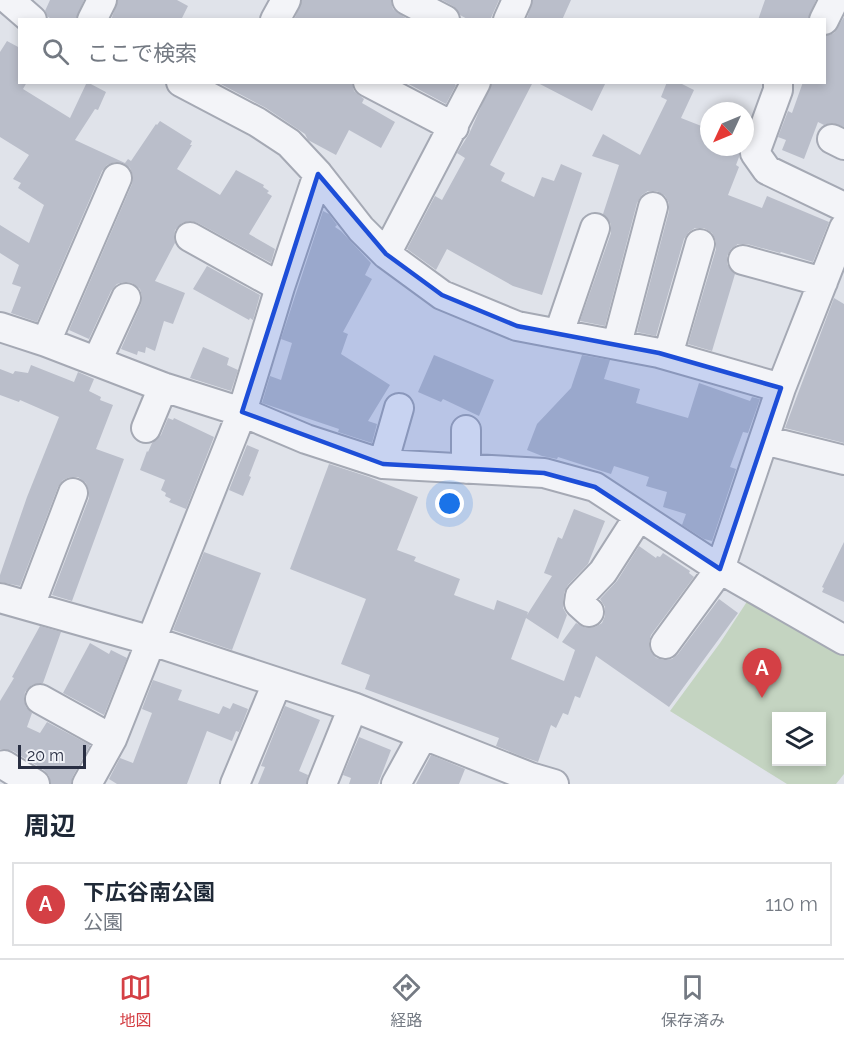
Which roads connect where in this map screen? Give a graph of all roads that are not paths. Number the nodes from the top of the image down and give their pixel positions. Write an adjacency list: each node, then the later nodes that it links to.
1 (9, 0): 7 (street)
2 (102, 0): 8 (street)
3 (286, 0): 9 (street)
4 (407, 0): 10 (street)
5 (517, 0): 11 (street)
6 (834, 0): 12 (street)
7 (30, 18)
8 (93, 18)
9 (275, 18)
10 (441, 18)
11 (509, 18)
12 (825, 18)
13 (190, 84): 17 (street)
14 (372, 84): 18 (street)
15 (476, 84): 18 (street)
16 (778, 84): 22 (street)
17 (229, 93): 19 (street)
18 (454, 127): 27 (street)
19 (318, 174): 27 (street); 30 (street)
20 (117, 178): 34 (street)
21 (653, 207): 35 (street)
22 (844, 207)
23 (595, 228): 33 (street)
24 (844, 228): 29 (street)
25 (190, 237): 30 (street)
26 (700, 244): 36 (street)
27 (386, 254): 33 (street)
28 (743, 260): 29 (street)
29 (823, 282): 39 (street)
30 (280, 287): 41 (street)
31 (126, 298): 37 (street)
32 (0, 327): 34 (street)
33 (559, 333): 35 (street)
34 (46, 342): 37 (street)
35 (617, 344): 36 (street)
36 (669, 355): 39 (street)
37 (97, 362): 38 (street)
38 (164, 387): 41 (street); 42 (street)
39 (781, 388): 44 (street)
40 (399, 408): 46 (street)
41 (242, 412): 46 (street); 54 (street)
42 (146, 428)
43 (466, 430): 47 (street)
44 (764, 440): 45 (street); 50 (street)
45 (844, 460)
46 (383, 464): 47 (street)
47 (466, 468): 49 (street)
48 (73, 492): 52 (street)
49 (639, 516): 50 (street); 53 (street)
50 (720, 569): 55 (street); 56 (street)
51 (0, 598): 52 (street)
52 (30, 606): 54 (street)
53 (589, 612)
54 (152, 640): 57 (street); 61 (street)
55 (844, 640)
56 (665, 644)
57 (277, 683): 59 (street); 66 (street)
58 (40, 699): 61 (street)
59 (353, 707): 60 (street); 67 (street)
60 (423, 735): 63 (street); 68 (street)
61 (112, 739): 65 (street)
62 (4, 765): 64 (street)
63 (537, 782)
64 (35, 784)
65 (87, 784)
66 (235, 784)
67 (322, 784)
68 (396, 784)

